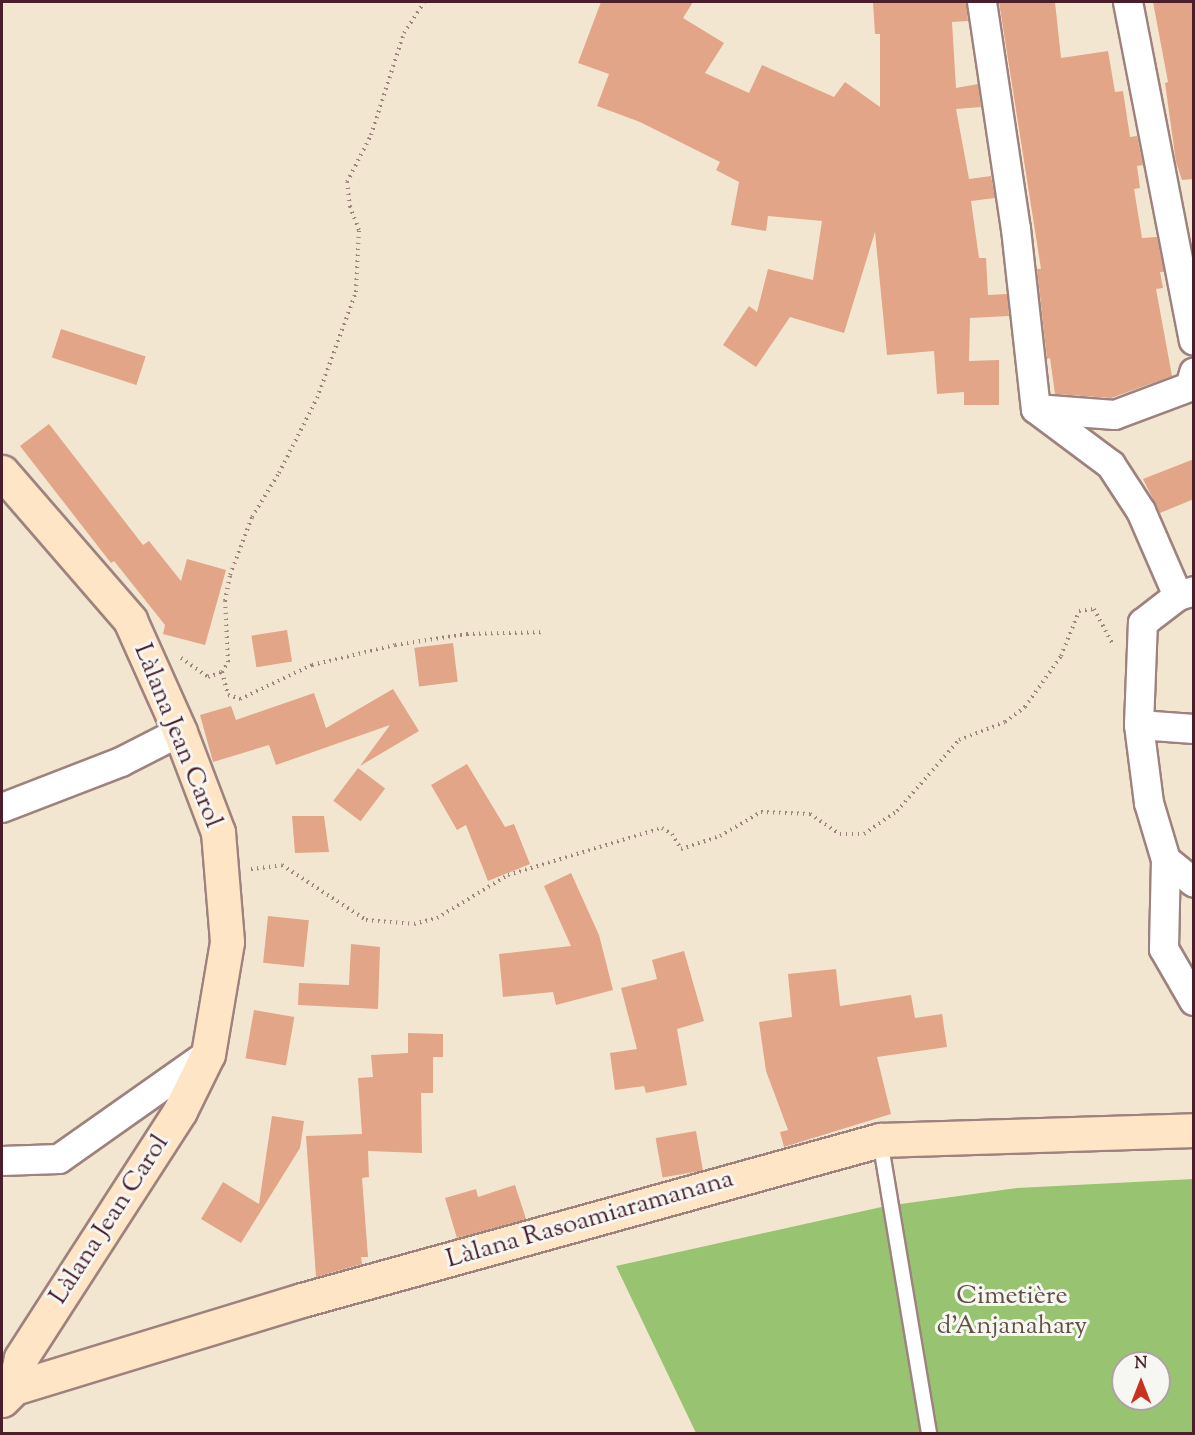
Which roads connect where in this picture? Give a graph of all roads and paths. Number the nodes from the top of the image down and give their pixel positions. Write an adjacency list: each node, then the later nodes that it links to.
1 (424, 2): 12 (path)
2 (982, 2): 6 (street)
3 (1128, 2): 4 (street)
4 (1194, 341)
5 (1194, 373): 6 (street)
6 (1036, 409): 8 (street)
7 (2, 472): 15 (main road, Làlana Jean Carol)
8 (1186, 594): 13 (street)
9 (545, 632): 12 (path)
10 (173, 652): 12 (path)
11 (1116, 652): 18 (path)
12 (222, 672)
13 (1139, 725): 14 (street); 17 (street)
14 (1194, 729)
15 (180, 732): 16 (street); 18 (main road, Làlana Jean Carol)
16 (2, 808)
17 (1166, 860): 19 (street); 20 (street)
18 (221, 864): 21 (main road, Làlana Jean Carol)
19 (1194, 883)
20 (1194, 1001)
21 (208, 1054): 24 (street); 25 (main road, Làlana Jean Carol)
22 (1194, 1130): 23 (main road, Làlana Rasoamiaramanana)
23 (880, 1140): 25 (main road, Làlana Rasoamiaramanana); 26 (lane)
24 (2, 1161)
25 (8, 1380)
26 (929, 1434)

